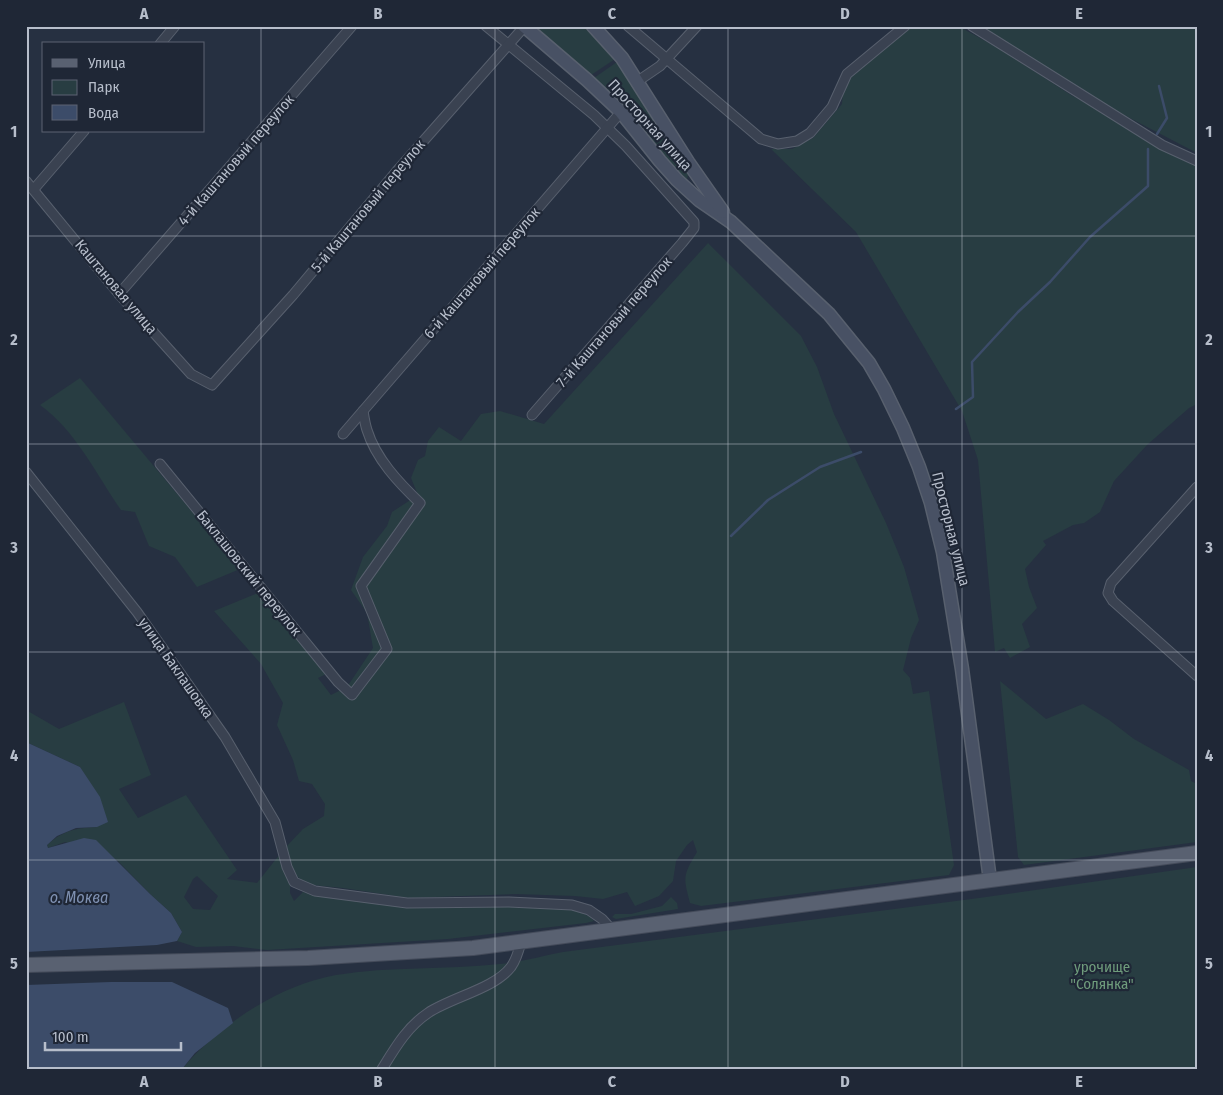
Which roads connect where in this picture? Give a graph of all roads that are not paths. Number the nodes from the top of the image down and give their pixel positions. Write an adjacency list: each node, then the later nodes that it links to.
1 (175, 26): 10 (street)
2 (352, 26): 23 (street, 4-й Каштановый переулок)
3 (486, 26): 11 (street)
4 (524, 26): 11 (street, 5-й Каштановый переулок); 14 (main road, Просторная улица)
5 (593, 26): 13 (main road, Просторная улица)
6 (628, 26): 12 (street)
7 (696, 26): 12 (street)
8 (905, 26): 12 (street)
9 (972, 26): 17 (street)
10 (162, 42)
11 (508, 45): 15 (street); 24 (street, 5-й Каштановый переулок)
12 (667, 58): 13 (street)
13 (638, 81): 18 (main road, Просторная улица)
14 (622, 112): 15 (street, 6-й Каштановый переулок); 20 (main road, Просторная улица)
15 (608, 128): 25 (street, 6-й Каштановый переулок); 26 (street, 7-й Каштановый переулок)
16 (83, 132): 21 (street)
17 (1197, 161)
18 (698, 176): 20 (main road); 22 (main road, Просторная улица)
19 (26, 181): 21 (street, Каштановая улица)
20 (686, 188): 22 (main road, Просторная улица)
21 (34, 190): 23 (street, Каштановая улица)
22 (731, 222): 33 (main road, Просторная улица)
23 (119, 294): 24 (street, Каштановая улица)
24 (212, 386)
25 (363, 411): 27 (street, 6-й Каштановый переулок); 28 (street, Баклашовский переулок)
26 (532, 415)
27 (343, 434)
28 (160, 464)
29 (26, 472): 34 (street, улица Баклашовка)
30 (1197, 487): 31 (street)
31 (1197, 676)
32 (1197, 853): 33 (main road)
33 (990, 880): 34 (main road)
34 (612, 930): 35 (main road)
35 (521, 942): 36 (main road); 37 (street)
36 (26, 965)
37 (382, 1069)

